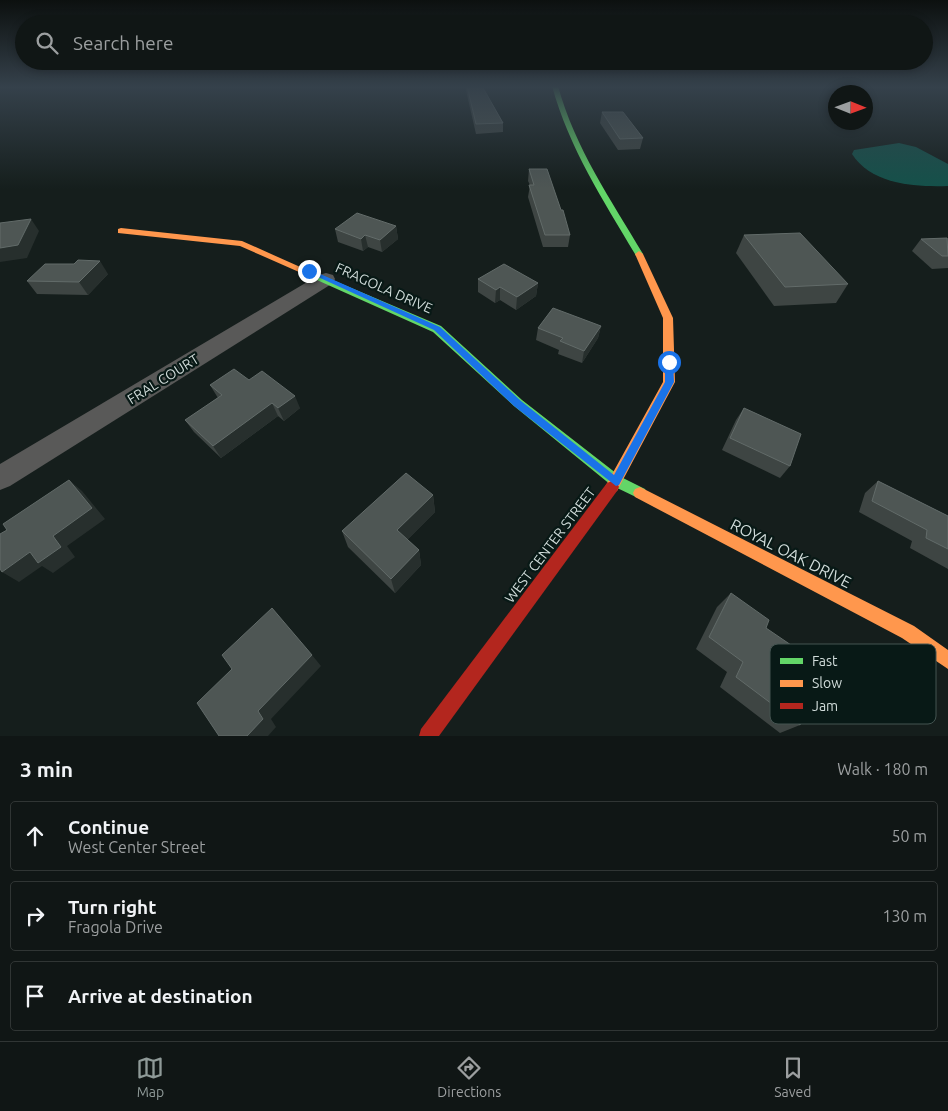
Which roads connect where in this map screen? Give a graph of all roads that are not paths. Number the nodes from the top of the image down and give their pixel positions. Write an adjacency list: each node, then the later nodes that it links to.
1 (565, 120): 5 (street, WEST CENTER STREET)
2 (121, 230): 3 (street, FRAGOLA DRIVE)
3 (326, 279): 4 (street, FRAL COURT); 5 (street, FRAGOLA DRIVE)
4 (0, 478)
5 (616, 482): 6 (street, ROYAL OAK DRIVE); 9 (street, WEST CENTER STREET)
6 (925, 644)
7 (936, 652): 8 (street, ROYAL OAK DRIVE)
8 (948, 660)
9 (428, 736)

